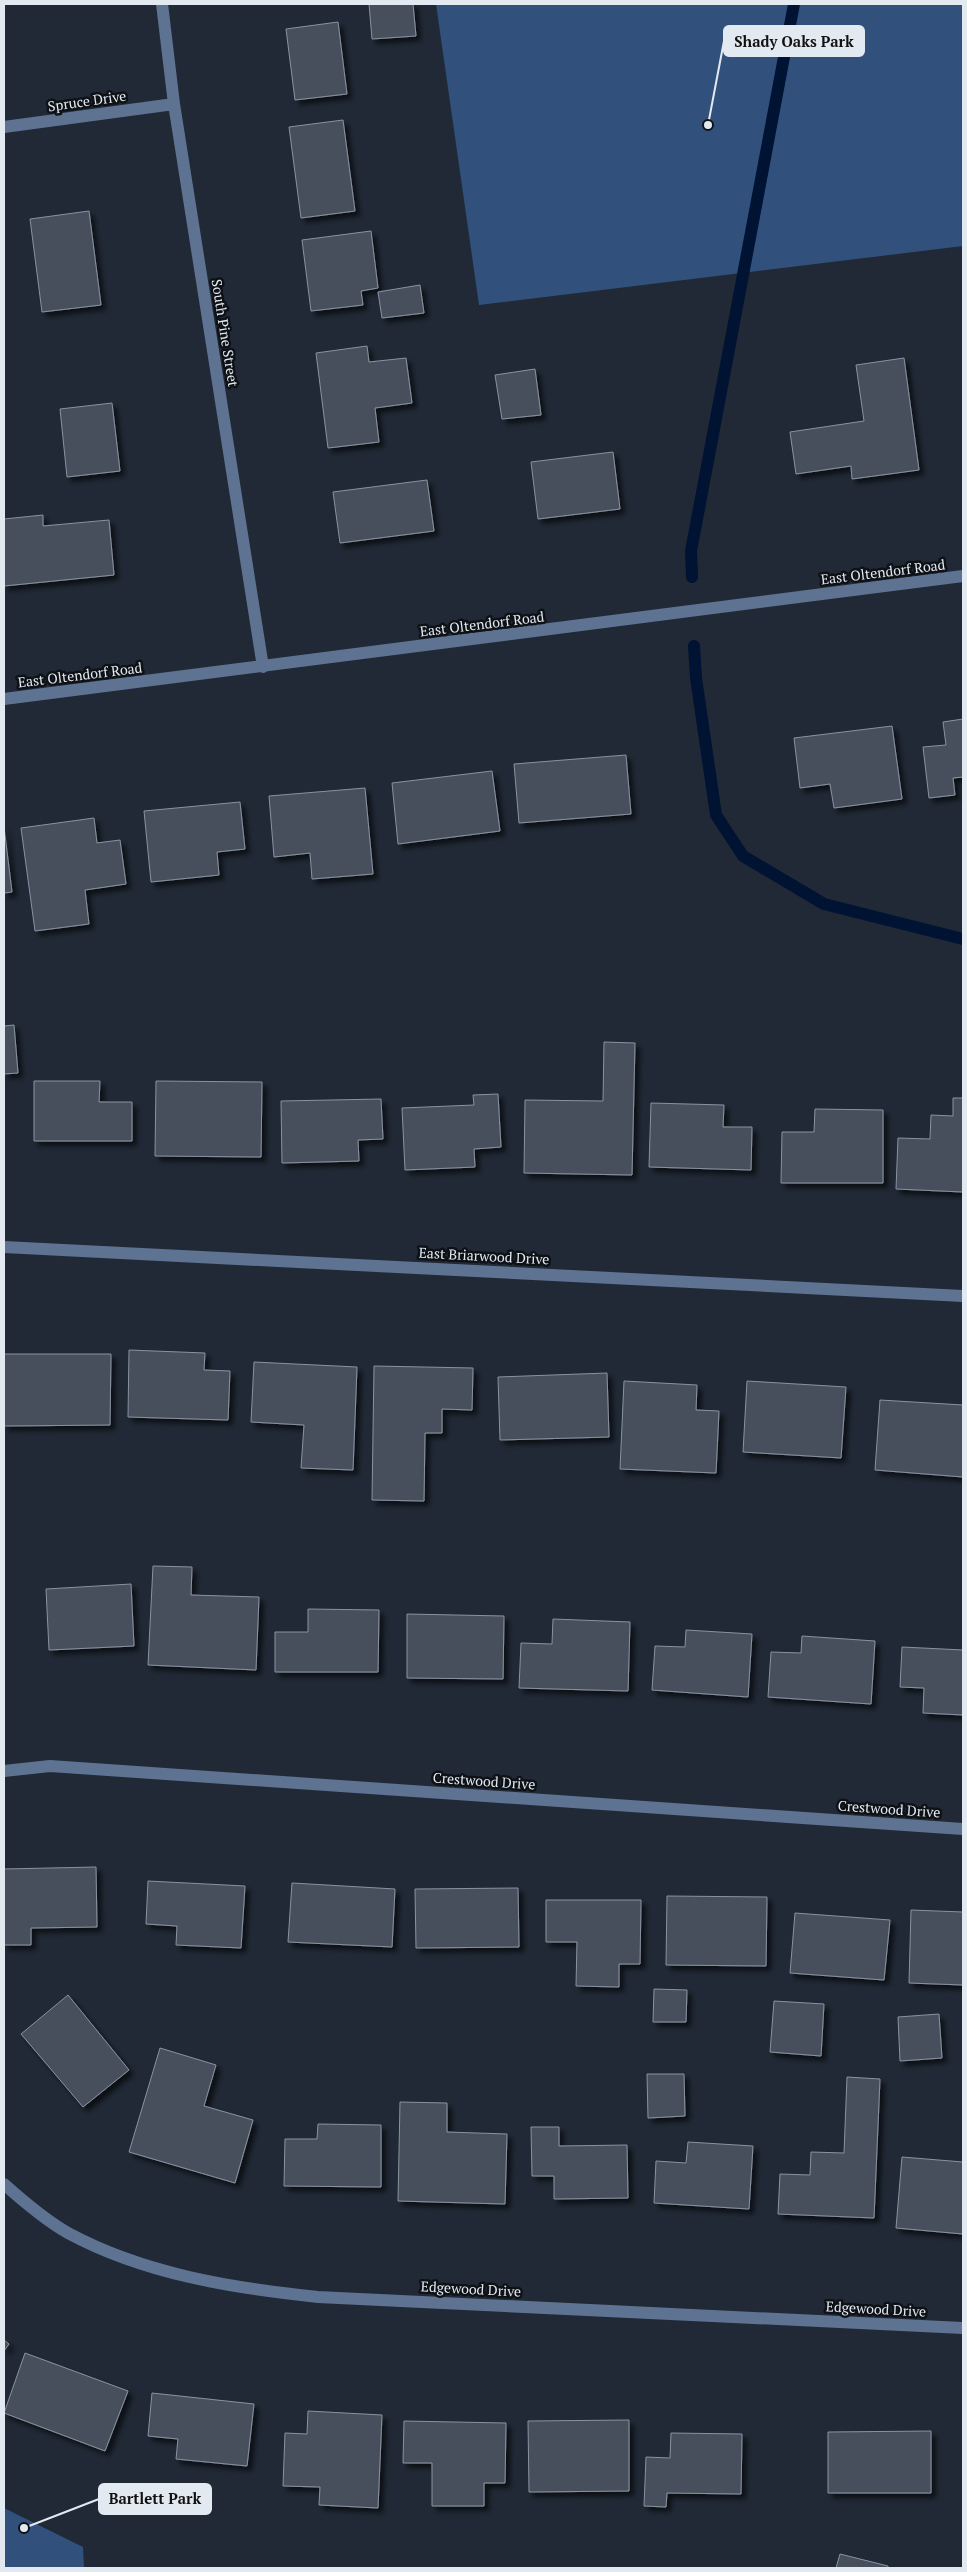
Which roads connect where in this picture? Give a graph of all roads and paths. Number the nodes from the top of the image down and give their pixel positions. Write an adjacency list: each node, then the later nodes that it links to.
1 (162, 4): 2 (street, South Pine Street)
2 (174, 104): 3 (street, Spruce Drive); 5 (street, South Pine Street)
3 (4, 127)
4 (963, 576): 5 (street, East Oltendorf Road)
5 (263, 667): 6 (street, East Oltendorf Road)
6 (4, 699)
7 (4, 1247): 8 (street, East Briarwood Drive)
8 (963, 1296)
9 (4, 1771): 10 (street, Crestwood Drive)
10 (963, 1829)
11 (4, 2184): 12 (street, Edgewood Drive)
12 (963, 2328)

